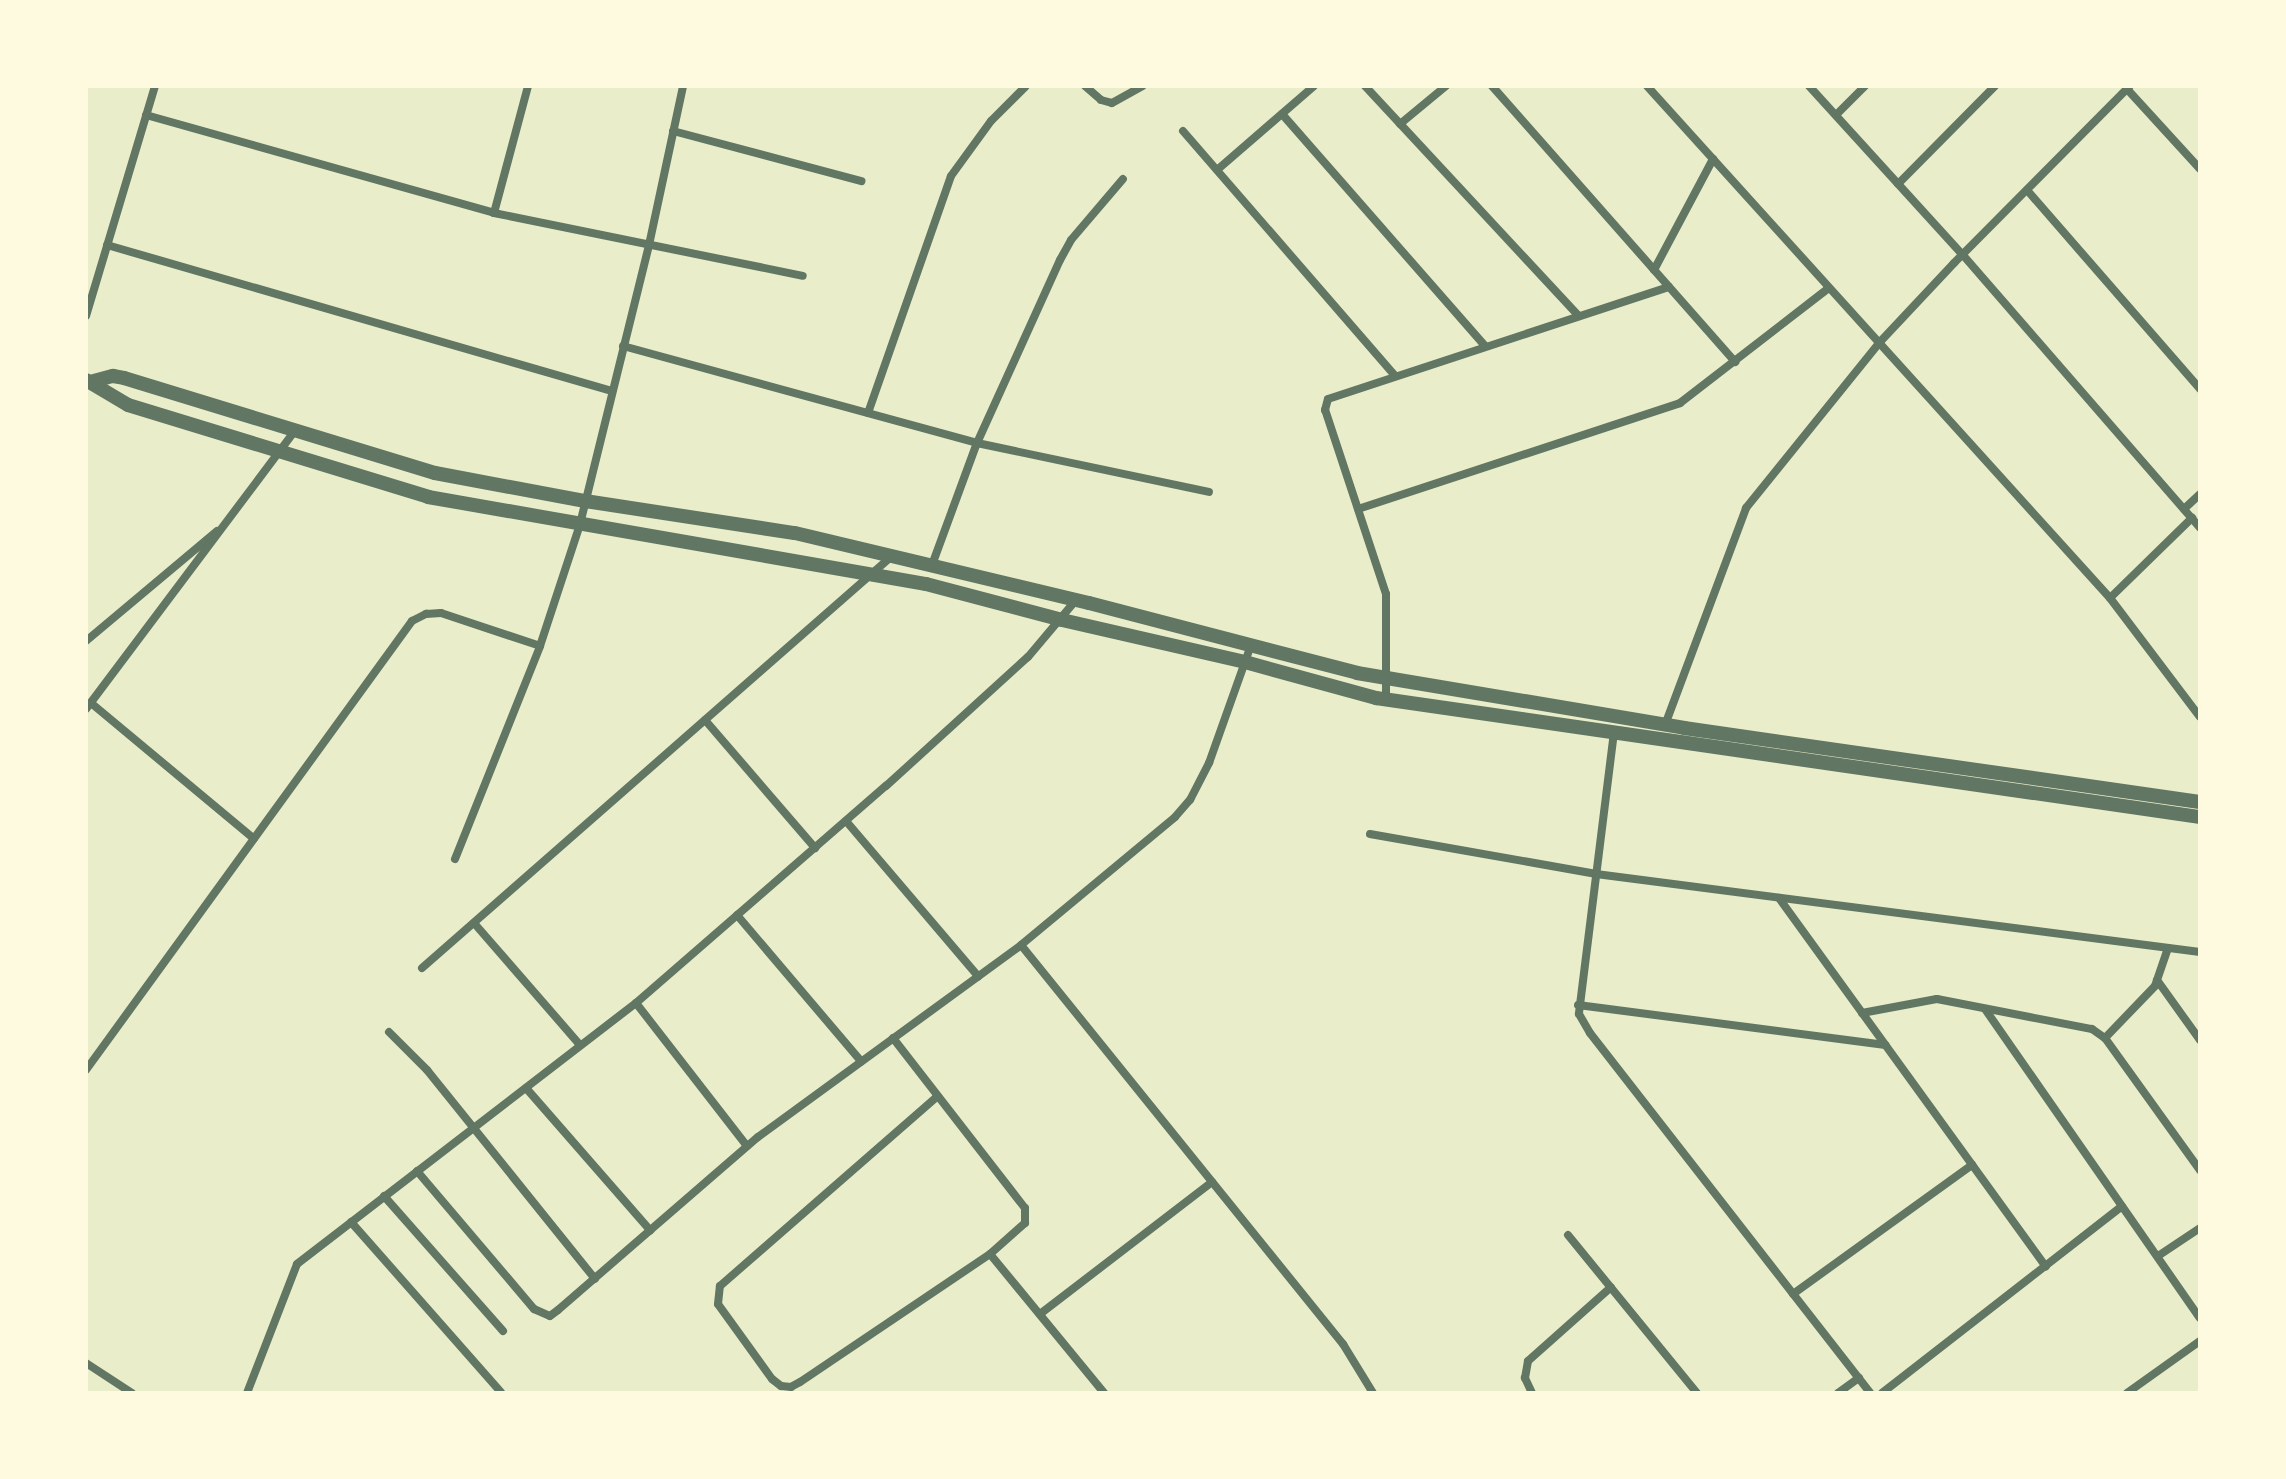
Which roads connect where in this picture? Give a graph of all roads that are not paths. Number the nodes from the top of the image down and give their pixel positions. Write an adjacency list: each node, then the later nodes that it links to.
1 (155, 86): 17 (street)
2 (528, 86): 29 (street)
3 (683, 86): 20 (street)
4 (1026, 86): 47 (street)
5 (1085, 86): 6 (street)
6 (1143, 86)
7 (1314, 86): 16 (street)
8 (1365, 86): 19 (street)
9 (1446, 86): 19 (street)
10 (1492, 86): 33 (street)
11 (1647, 86): 22 (street)
12 (1809, 86): 18 (street)
13 (1865, 86): 18 (street)
14 (1995, 86): 27 (street)
15 (2128, 88): 23 (street); 28 (street)
16 (1282, 114): 24 (street); 41 (street)
17 (146, 115): 29 (street); 30 (street)
18 (1836, 115): 27 (street)
19 (1400, 124): 38 (street)
20 (673, 131): 26 (street); 31 (street)
21 (1183, 131): 24 (street)
22 (1713, 159): 33 (street); 36 (street)
23 (2200, 169)
24 (1217, 170): 43 (street)
25 (1123, 179): 49 (street)
26 (861, 181)
27 (1898, 184): 32 (street)
28 (2027, 190): 32 (street); 45 (street)
29 (494, 213): 31 (street)
30 (107, 245): 37 (street); 46 (street)
31 (649, 245): 34 (street); 40 (street)
32 (1962, 254): 39 (street); 55 (street)
33 (1654, 270): 35 (street)
34 (803, 276)
35 (1669, 287): 38 (street); 42 (street)
36 (1829, 288): 39 (street); 42 (street)
37 (86, 316)
38 (1579, 316): 41 (street)
39 (1879, 343): 63 (street); 76 (street)
40 (623, 346): 46 (street); 47 (street)
41 (1485, 346): 43 (street)
42 (1735, 362): 54 (street)
43 (1394, 375): 54 (street)
44 (88, 381): 48 (street); 50 (street)
45 (2200, 389)
46 (612, 391): 53 (street)
47 (868, 413): 49 (street)
48 (295, 431): 50 (street); 53 (street)
49 (977, 443): 51 (street); 61 (street)
50 (281, 452): 57 (street); 58 (street)
51 (1209, 492)
52 (2200, 494): 55 (street)
53 (585, 501): 58 (street); 60 (street)
54 (1358, 509): 70 (street)
55 (2184, 509): 56 (street)
56 (2192, 518): 59 (street); 63 (street)
57 (229, 521): 66 (street); 72 (street)
58 (580, 524): 62 (street); 68 (street)
59 (2200, 528)
60 (892, 556): 61 (street); 62 (street)
61 (932, 565): 64 (street)
62 (871, 575): 65 (street); 75 (street)
63 (2110, 598): 74 (street)
64 (1076, 600): 65 (street); 67 (street)
65 (1062, 620): 69 (street); 81 (street)
66 (86, 641)
67 (1251, 645): 69 (street); 70 (street)
68 (540, 646): 83 (street); 85 (street)
69 (1245, 662): 71 (street); 90 (street)
70 (1384, 678): 71 (street); 73 (street)
71 (1381, 699): 77 (street)
72 (88, 706): 83 (street)
73 (1618, 717): 76 (street); 77 (street)
74 (2200, 717)
75 (705, 720): 84 (street); 89 (street)
76 (1665, 725): 78 (street); 79 (street)
77 (1613, 735): 78 (street); 86 (street)
78 (1662, 742): 80 (street)
79 (2200, 802)
80 (2200, 817)
81 (846, 821): 84 (street); 94 (street)
82 (1370, 834): 86 (street)
83 (254, 839): 107 (street)
84 (815, 848): 88 (street)
85 (455, 859)
86 (1596, 874): 87 (street); 97 (street)
87 (1779, 898): 91 (street); 99 (street)
88 (737, 915): 96 (street); 106 (street)
89 (474, 923): 93 (street); 104 (street)
90 (1021, 945): 94 (street); 115 (street)
91 (2168, 948): 92 (street); 95 (street)
92 (2200, 952)
93 (422, 968)
94 (978, 976): 101 (street)
95 (2157, 980): 102 (street); 103 (street)
96 (636, 1003): 104 (street); 111 (street)
97 (1578, 1005): 105 (street); 127 (street)
98 (1985, 1009): 99 (street); 102 (street); 117 (street)
99 (1862, 1013): 105 (street)
100 (389, 1032): 110 (street)
101 (893, 1038): 106 (street); 109 (street)
102 (2105, 1038): 113 (street)
103 (2200, 1040)
104 (579, 1044): 108 (street)
105 (1885, 1045): 112 (street)
106 (861, 1061): 111 (street)
107 (86, 1070)
108 (526, 1088): 110 (street); 120 (street)
109 (938, 1096): 122 (street); 122 (street)
110 (474, 1127): 114 (street); 125 (street)
111 (747, 1146): 120 (street)
112 (1972, 1165): 124 (street); 127 (street)
113 (2200, 1170)
114 (417, 1171): 116 (street); 125 (street)
115 (1212, 1182): 128 (street); 139 (street)
116 (384, 1196): 118 (street); 130 (street)
117 (2122, 1206): 123 (street); 124 (street)
118 (351, 1222): 135 (street); 137 (street)
119 (2200, 1228): 123 (street)
120 (650, 1230): 125 (street)
121 (1568, 1235): 126 (street)
122 (990, 1254): 128 (street)
123 (2158, 1256): 129 (street)
124 (2046, 1267): 144 (street)
125 (595, 1279)
126 (1611, 1287): 140 (street); 141 (street)
127 (1793, 1294): 133 (street)
128 (1040, 1314): 134 (street)
129 (2200, 1318)
130 (503, 1331)
131 (2200, 1341): 145 (street)
132 (86, 1363): 136 (street)
133 (1859, 1378): 142 (street); 143 (street)
134 (1102, 1390): 138 (street)
135 (501, 1392)
136 (132, 1393)
137 (247, 1393)
138 (1090, 1393)
139 (1373, 1393)
140 (1532, 1393)
141 (1697, 1393)
142 (1838, 1393)
143 (1870, 1393)
144 (1882, 1393)
145 (2127, 1393)

